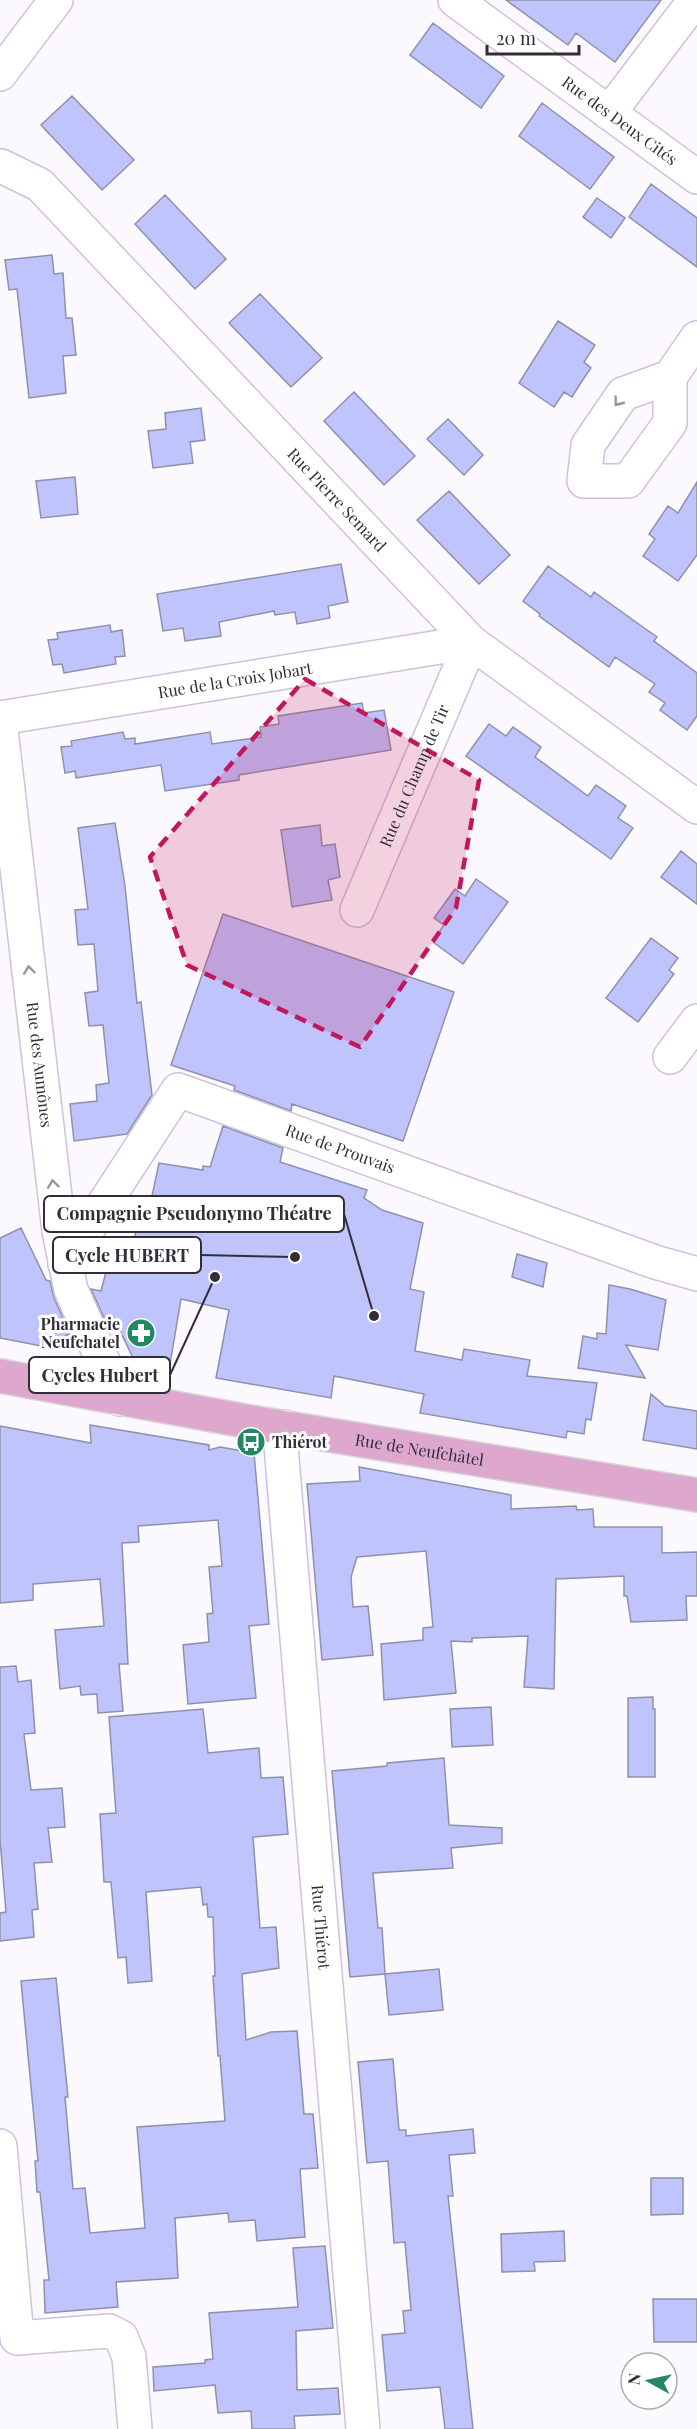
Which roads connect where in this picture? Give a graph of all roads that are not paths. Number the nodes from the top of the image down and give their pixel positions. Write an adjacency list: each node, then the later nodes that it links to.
1 (56, 0): 4 (street)
2 (455, 0): 5 (street, Rue des Deux Cités)
3 (695, 0): 5 (street)
4 (0, 74)
5 (609, 113): 8 (street, Rue des Deux Cités)
6 (0, 152): 7 (street)
7 (0, 168): 11 (street, Rue Pierre Semard)
8 (697, 177)
9 (697, 338): 10 (street)
10 (670, 377)
11 (471, 642): 12 (street, Rue de la Croix Jobart); 13 (street, Rue Pierre Semard); 14 (street, Rue du Champ de Tir)
12 (0, 720): 17 (street, Rue des Aumônes, one-way to 12)
13 (697, 807)
14 (357, 910)
15 (697, 1021): 16 (street)
16 (670, 1057)
17 (65, 1263): 18 (street, Rue de Prouvais); 20 (street, Rue des Aumônes)
18 (697, 1275)
19 (0, 1376): 20 (main road, Rue de Neufchâtel)
20 (120, 1399): 21 (main road, Rue de Neufchâtel)
21 (285, 1427): 22 (main road, Rue de Neufchâtel); 26 (street, Rue Thiérot)
22 (697, 1495)
23 (0, 2146): 24 (street)
24 (9, 2339): 25 (street)
25 (135, 2429)
26 (363, 2429)

